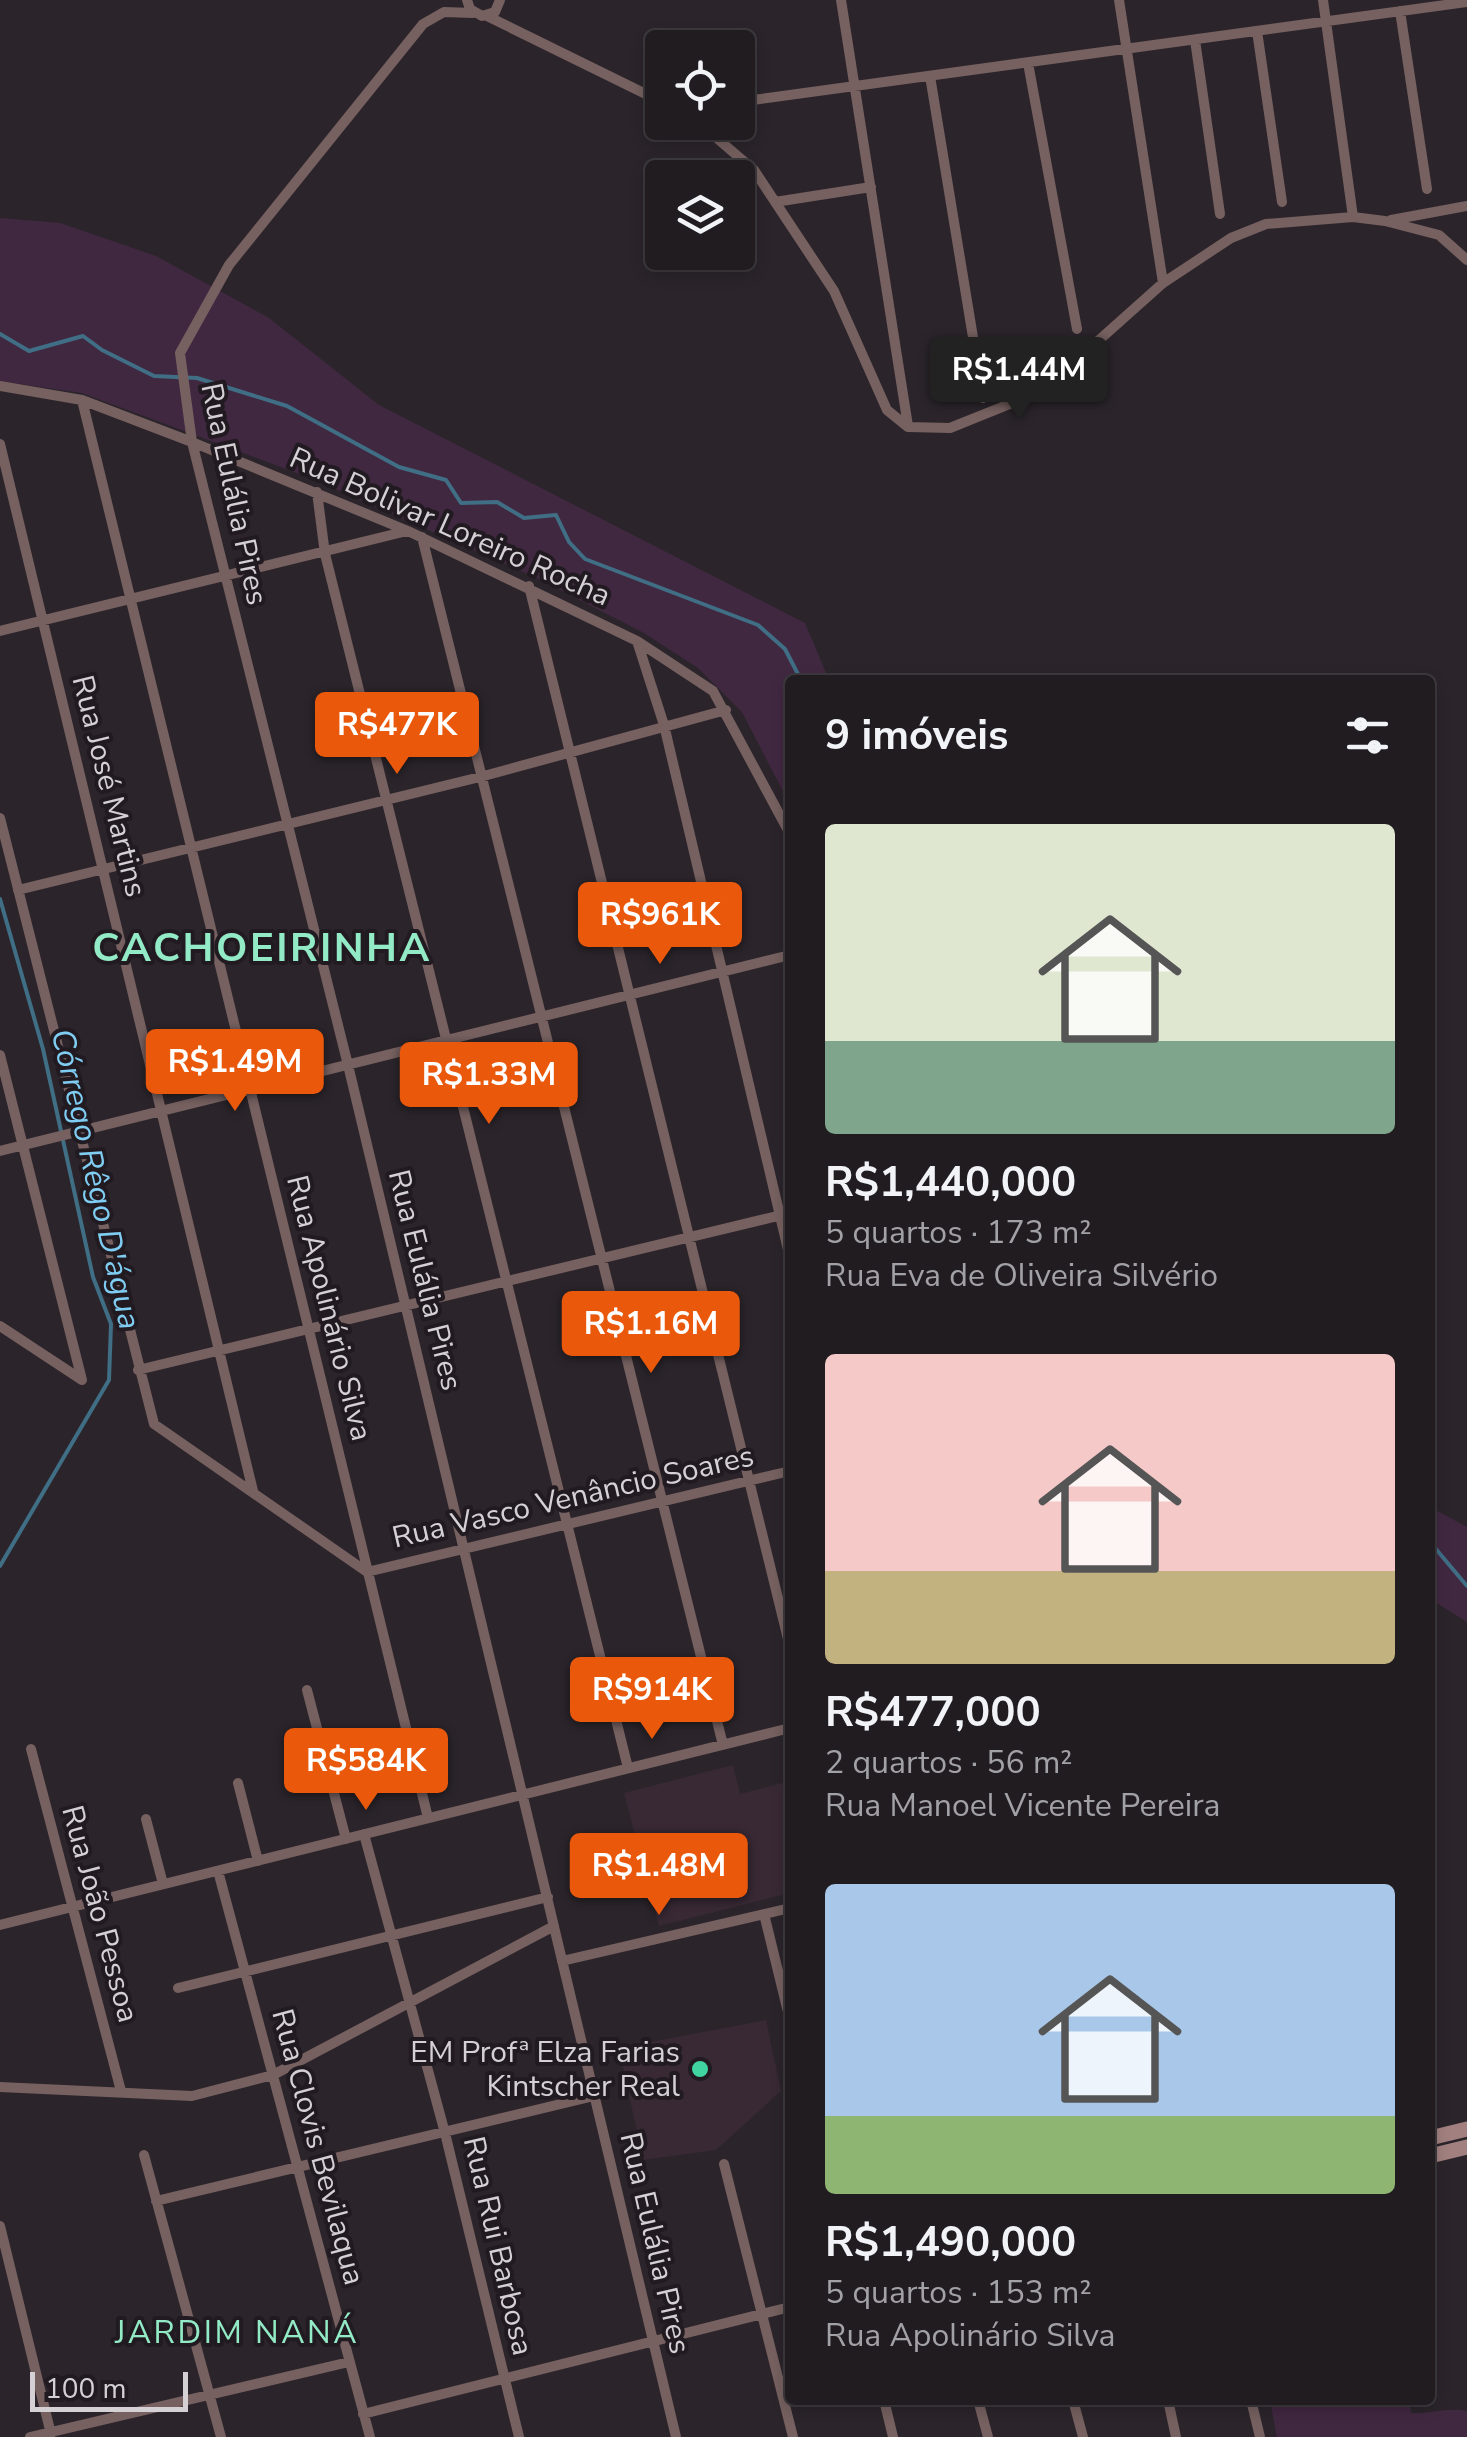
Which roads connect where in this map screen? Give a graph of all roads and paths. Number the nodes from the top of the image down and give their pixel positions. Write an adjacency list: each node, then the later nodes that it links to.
1 (500, 0): 8 (street)
2 (841, 0): 15 (street)
3 (1119, 0): 12 (street)
4 (1323, 0): 9 (street)
5 (1467, 2): 7 (street)
6 (467, 4): 8 (street, Rua Eulália Pires); 34 (street, Rua Eulália Pires)
7 (1400, 11): 9 (street); 20 (street)
8 (487, 16): 16 (street, Rua Eulália Pires)
9 (1326, 21): 10 (street); 25 (street)
10 (1257, 31): 11 (street); 22 (street)
11 (1195, 40): 12 (street); 24 (street)
12 (1126, 48): 13 (street); 28 (street)
13 (1028, 62): 14 (street); 29 (street)
14 (930, 76): 15 (street); 31 (street)
15 (856, 84): 17 (street); 19 (street)
16 (645, 94)
17 (755, 99)
18 (719, 140): 21 (street)
19 (871, 188): 21 (street); 33 (street)
20 (1427, 189)
21 (774, 202): 33 (street)
22 (1282, 202)
23 (1467, 206): 26 (street)
24 (1220, 214)
25 (1352, 217): 26 (street); 28 (street)
26 (1385, 222): 27 (street)
27 (1467, 260)
28 (1163, 283): 33 (street)
29 (1077, 329)
30 (0, 386): 32 (street, Rua Bolivar Loreiro Rocha)
31 (983, 398)
32 (82, 400): 34 (street, Rua Bolivar Loreiro Rocha); 42 (street, Rua Apolinário Silva)
33 (908, 427)
34 (192, 442): 36 (street, Rua Bolivar Loreiro Rocha); 40 (street, Rua Eulália Pires)
35 (0, 444): 43 (street, Rua José Martins)
36 (317, 492): 37 (street, Rua Bolivar Loreiro Rocha); 39 (street)
37 (408, 531): 38 (street, Rua Bolivar Loreiro Rocha); 39 (street)
38 (422, 537): 41 (street, Rua Bolivar Loreiro Rocha); 49 (street)
39 (324, 554): 40 (street); 50 (street)
40 (226, 578): 42 (street); 52 (street, Rua Eulália Pires)
41 (529, 586): 45 (street, Rua Bolivar Loreiro Rocha); 48 (street)
42 (130, 600): 43 (street); 54 (street, Rua Apolinário Silva)
43 (43, 620): 44 (street); 55 (street, Rua José Martins)
44 (0, 630)
45 (637, 640): 46 (street, Rua Bolivar Loreiro Rocha); 47 (street)
46 (726, 710): 47 (street); 53 (street, Rua Bolivar Loreiro Rocha)
47 (664, 725): 48 (street); 58 (street)
48 (572, 753): 49 (street); 59 (street)
49 (480, 777): 50 (street); 60 (street)
50 (386, 800): 52 (street); 61 (street)
51 (0, 818): 56 (street)
52 (286, 824): 54 (street); 63 (street, Rua Eulália Pires)
53 (785, 824)
54 (191, 848): 55 (street); 64 (street, Rua Apolinário Silva)
55 (103, 869): 56 (street); 65 (street, Rua José Martins)
56 (18, 890): 66 (street)
57 (785, 956): 58 (street)
58 (719, 973): 59 (street); 69 (street)
59 (629, 995): 60 (street); 70 (street)
60 (540, 1017): 61 (street); 71 (street)
61 (446, 1040): 63 (street); 72 (street)
62 (0, 1055): 67 (street)
63 (348, 1065): 64 (street); 73 (street, Rua Eulália Pires)
64 (250, 1090): 65 (street); 75 (street, Rua Apolinário Silva)
65 (162, 1111): 66 (street); 76 (street, Rua José Martins)
66 (75, 1133): 67 (street); 77 (street)
67 (22, 1146): 68 (street); 74 (street)
68 (0, 1152)
69 (785, 1214): 70 (street)
70 (689, 1238): 71 (street); 79 (street)
71 (601, 1259): 72 (street); 81 (street)
72 (506, 1282): 73 (street); 82 (street)
73 (405, 1306): 75 (street); 83 (street, Rua Eulália Pires)
74 (0, 1326)
75 (308, 1330): 76 (street); 84 (street, Rua Apolinário Silva)
76 (219, 1351): 77 (street); 80 (street, Rua José Martins)
77 (138, 1370): 80 (street)
78 (785, 1473): 79 (street, Rua Vasco Venâncio Soares)
79 (749, 1481): 81 (street, Rua Vasco Venâncio Soares); 85 (street)
80 (253, 1490): 84 (street)
81 (662, 1502): 82 (street, Rua Vasco Venâncio Soares); 88 (street)
82 (567, 1524): 83 (street, Rua Vasco Venâncio Soares); 90 (street)
83 (465, 1549): 84 (street, Rua Vasco Venâncio Soares); 92 (street, Rua Eulália Pires)
84 (368, 1572): 93 (street, Rua Apolinário Silva)
85 (785, 1627)
86 (307, 1690): 96 (street)
87 (785, 1729): 88 (street)
88 (723, 1745): 90 (street)
89 (31, 1749): 101 (street, Rua João Pessoa)
90 (628, 1768): 92 (street)
91 (238, 1783): 97 (street)
92 (524, 1794): 93 (street); 100 (street, Rua Eulália Pires)
93 (428, 1818): 95 (street)
94 (146, 1819): 99 (street)
95 (364, 1834): 96 (street); 106 (street, Rua Rui Barbosa)
96 (346, 1839): 97 (street)
97 (258, 1861): 98 (street)
98 (218, 1871): 99 (street); 108 (street, Rua Clovis Bevilaqua)
99 (163, 1884): 101 (street)
100 (548, 1897): 105 (street, Rua Eulália Pires); 106 (street)
101 (73, 1907): 104 (street); 114 (street, Rua João Pessoa)
102 (785, 1909): 103 (street)
103 (764, 1914): 107 (street); 110 (street)
104 (0, 1925)
105 (554, 1926): 107 (street, Rua Eulália Pires); 111 (street)
106 (390, 1936): 108 (street); 111 (street, Rua Rui Barbosa)
107 (562, 1961): 115 (street, Rua Eulália Pires)
108 (244, 1972): 109 (street); 112 (street, Rua Clovis Bevilaqua)
109 (178, 1988)
110 (785, 2000)
111 (411, 2003): 112 (street); 117 (street, Rua Rui Barbosa)
112 (273, 2075): 114 (street); 123 (street, Rua Clovis Bevilaqua)
113 (0, 2087): 114 (street)
114 (121, 2091)
115 (594, 2096): 117 (street); 128 (street, Rua Eulália Pires)
116 (1467, 2129): 118 (street)
117 (445, 2132): 123 (street); 130 (street, Rua Rui Barbosa)
118 (1435, 2137)
119 (1467, 2147): 121 (street)
120 (144, 2155): 124 (street)
121 (1435, 2155)
122 (724, 2164): 127 (street)
123 (297, 2167): 124 (street); 129 (street, Rua Clovis Bevilaqua)
124 (156, 2201): 131 (street)
125 (0, 2226): 140 (street)
126 (785, 2307): 127 (street)
127 (763, 2313): 128 (street); 132 (street)
128 (652, 2342): 130 (street); 145 (street, Rua Eulália Pires)
129 (349, 2362): 131 (street); 139 (street, Rua Clovis Bevilaqua)
130 (504, 2380): 139 (street); 144 (street, Rua Rui Barbosa)
131 (210, 2395): 140 (street); 142 (street)
132 (785, 2404)
133 (785, 2405): 146 (street)
134 (885, 2405): 147 (street)
135 (979, 2405): 148 (street)
136 (1075, 2405): 149 (street)
137 (1169, 2405): 150 (street)
138 (1252, 2405): 151 (street)
139 (363, 2414): 143 (street, Rua Clovis Bevilaqua)
140 (51, 2434): 141 (street)
141 (30, 2437)
142 (221, 2437)
143 (370, 2437)
144 (518, 2437)
145 (676, 2437)
146 (793, 2437)
147 (893, 2437)
148 (988, 2437)
149 (1082, 2437)
150 (1176, 2437)
151 (1259, 2437)

